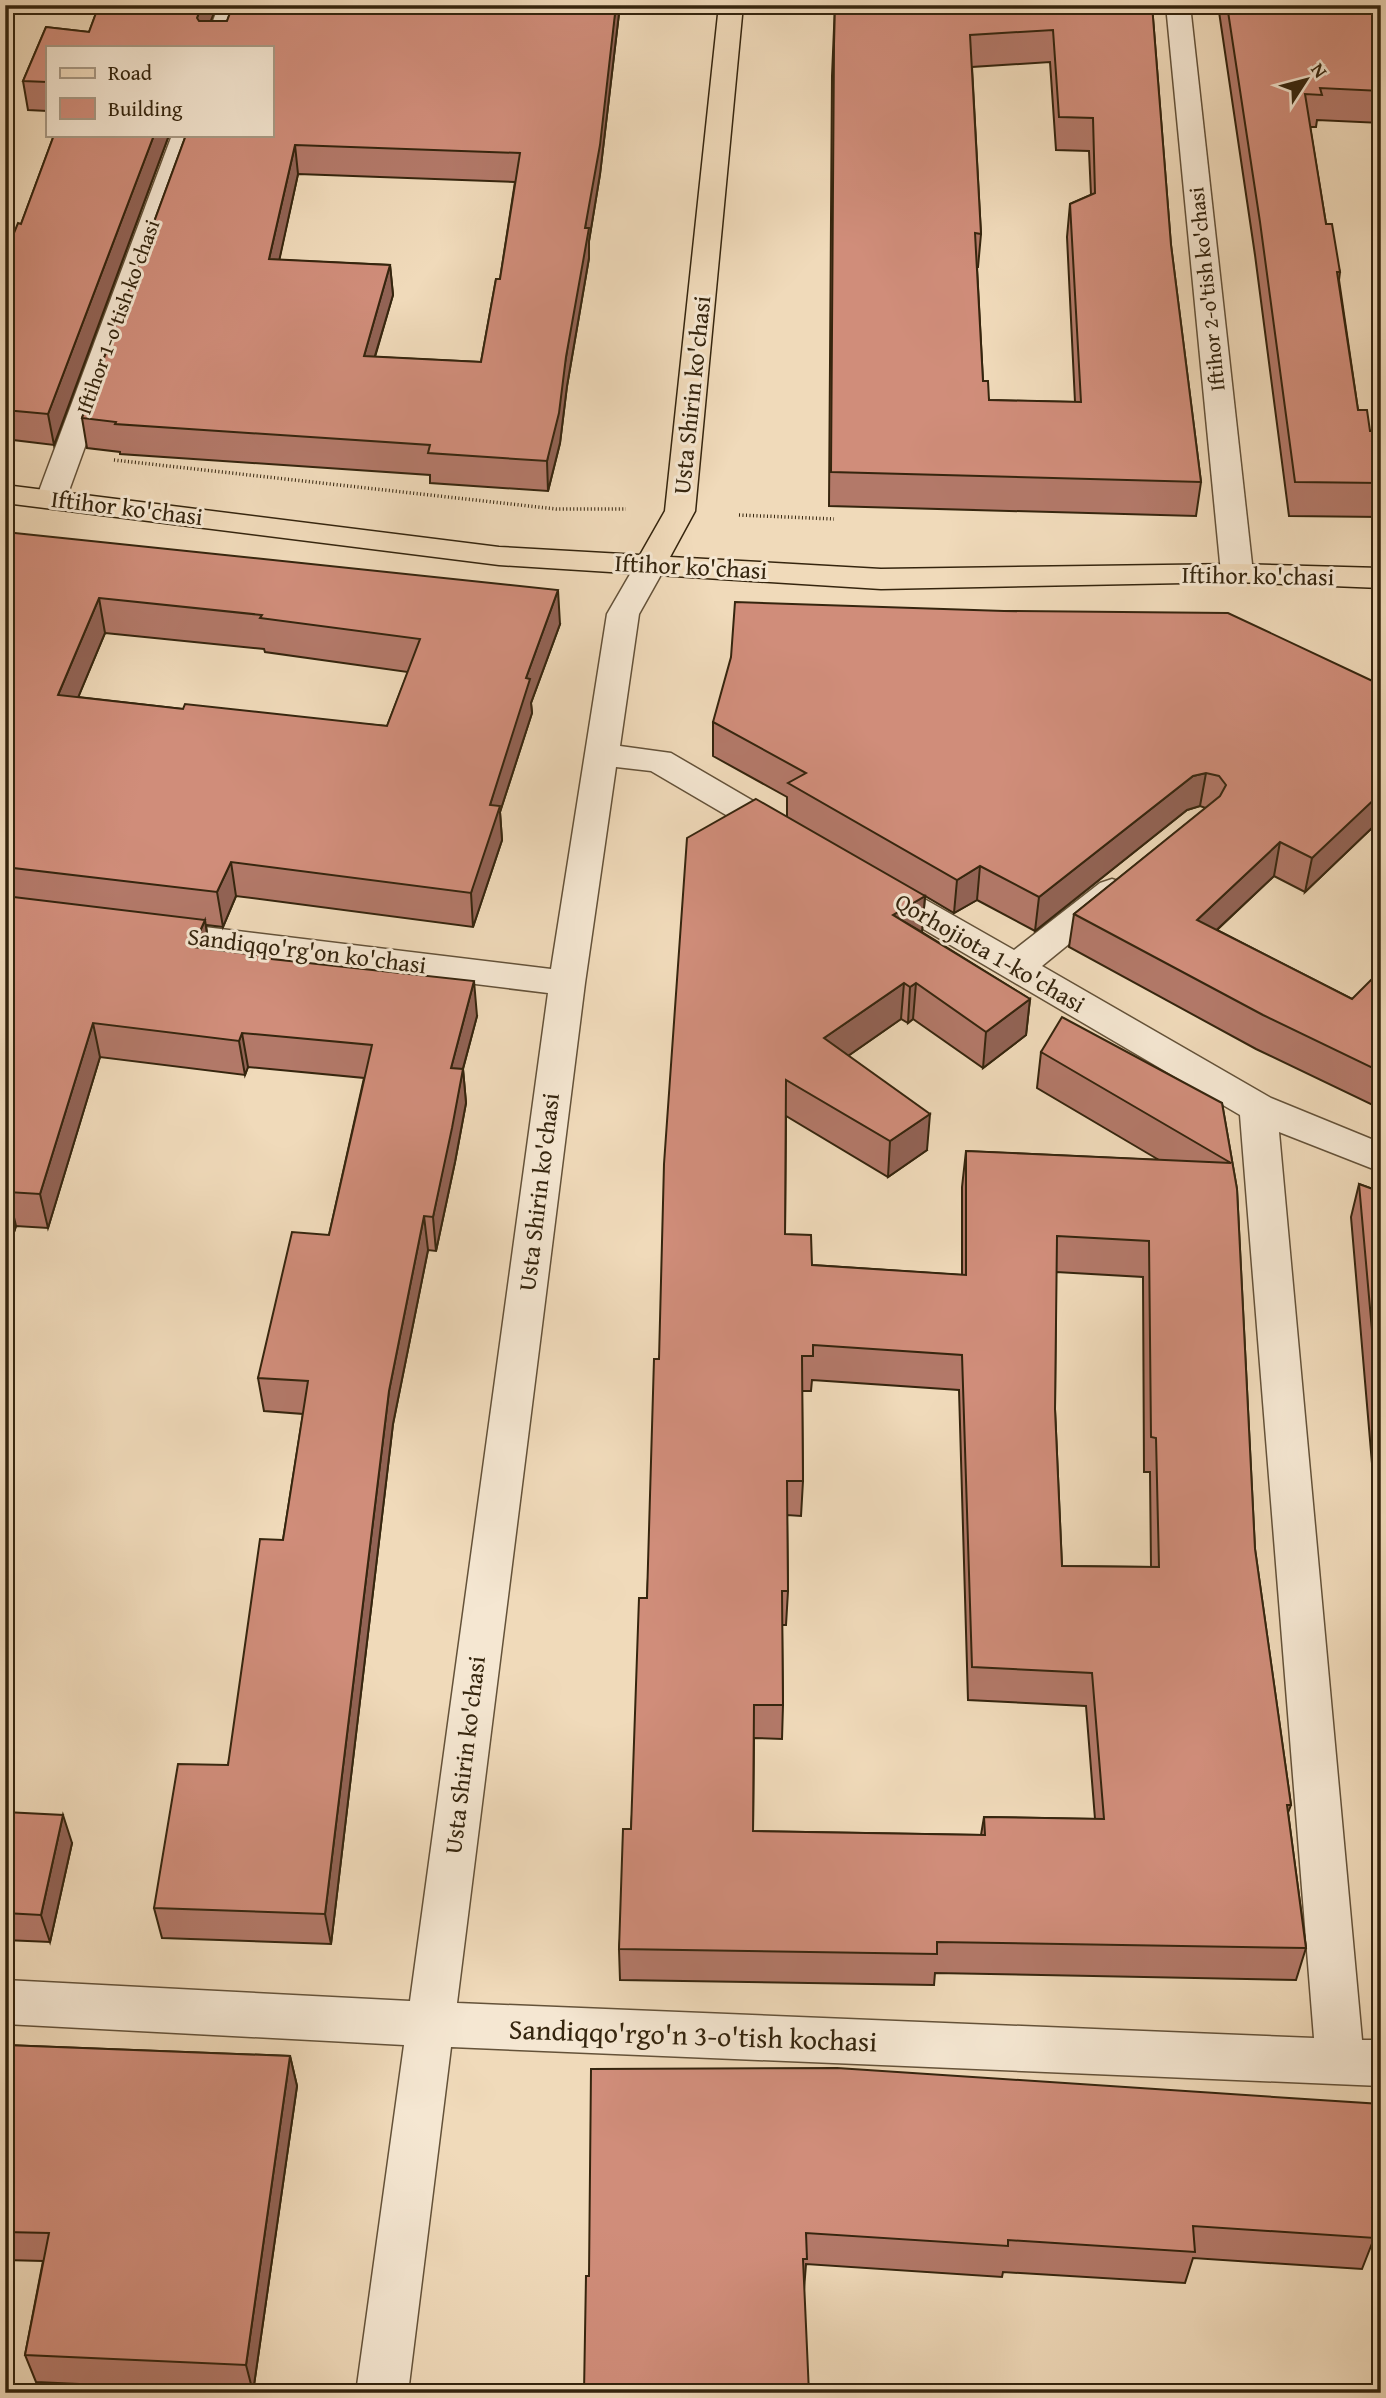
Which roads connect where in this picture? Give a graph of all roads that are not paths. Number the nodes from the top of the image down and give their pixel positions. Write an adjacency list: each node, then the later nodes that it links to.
1 (232, 5): 4 (street)
2 (731, 5): 8 (main road, Usta Shirin ko'chasi)
3 (1178, 5): 9 (street, Iftihor 2-o'tish ko'chasi)
4 (216, 46)
5 (184, 136): 7 (street, Iftihor 1-o'tish ko'chasi)
6 (5, 494): 7 (main road, Iftihor ko'chasi)
7 (51, 499): 8 (main road, Iftihor ko'chasi)
8 (651, 565): 9 (main road, Iftihor ko'chasi); 11 (street, Usta Shirin ko'chasi)
9 (1237, 573): 10 (main road, Iftihor ko'chasi)
10 (1381, 578)
11 (600, 755): 12 (street); 17 (street, Usta Shirin ko'chasi)
12 (814, 850)
13 (849, 871): 16 (street, Qorhojiota 1-ko'chasi)
14 (1136, 872): 16 (street)
15 (128, 930): 17 (street, Sandiqqo'rg'on ko'chasi)
16 (1016, 968): 18 (street, Qorhojiota 1-ko'chasi)
17 (567, 982): 21 (street, Usta Shirin ko'chasi)
18 (1258, 1108): 19 (street, Qorhojiota 1-ko'chasi); 22 (street)
19 (1381, 1158)
20 (5, 2002): 21 (street, Sandiqqo'rgo'n 3-o'tish kochasi)
21 (430, 2024): 22 (street, Sandiqqo'rgo'n 3-o'tish kochasi); 23 (street, Usta Shirin ko'chasi)
22 (1360, 2063)
23 (383, 2393)

